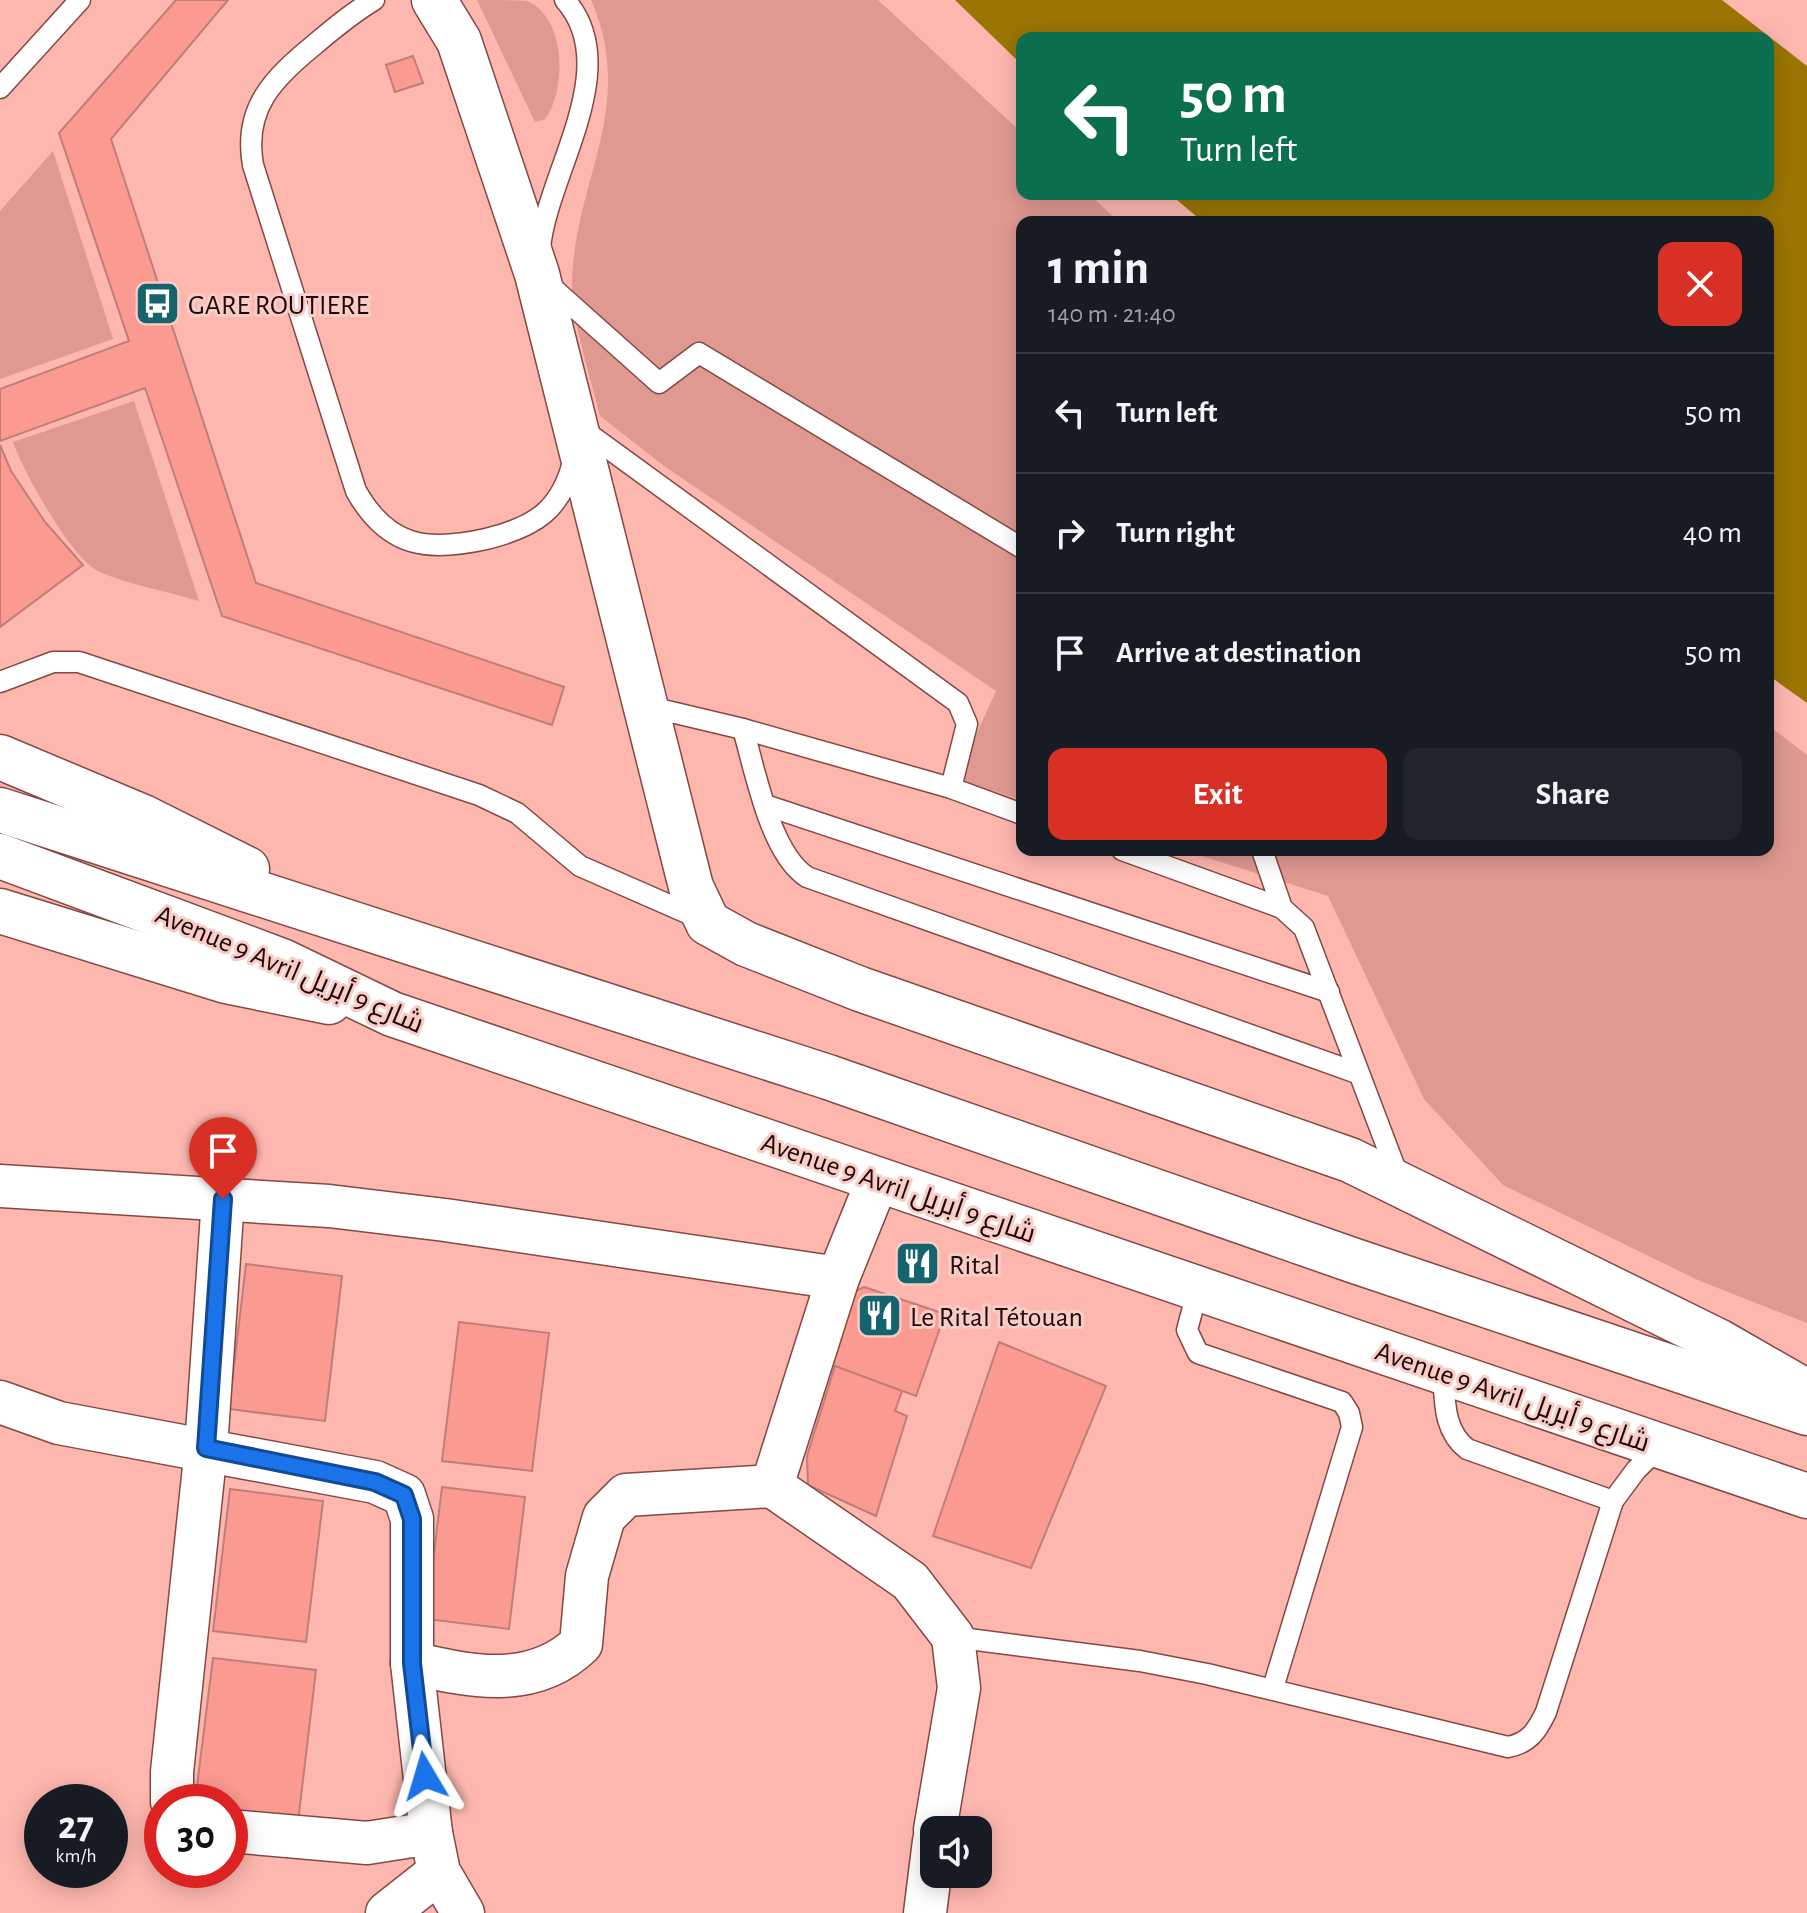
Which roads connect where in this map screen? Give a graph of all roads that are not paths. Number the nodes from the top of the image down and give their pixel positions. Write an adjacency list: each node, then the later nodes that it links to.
1 (80, 0): 5 (lane)
2 (374, 0): 7 (lane)
3 (434, 0): 6 (main road)
4 (565, 0): 6 (lane)
5 (0, 88)
6 (537, 274): 7 (main road); 8 (lane)
7 (575, 425): 10 (main road); 13 (lane)
8 (1016, 544)
9 (0, 682): 22 (lane)
10 (644, 705): 11 (lane); 22 (main road)
11 (743, 729): 13 (lane); 14 (lane)
12 (0, 757): 23 (main road)
13 (951, 788): 16 (lane)
14 (765, 805): 24 (lane); 26 (lane)
15 (0, 810): 23 (main road, Avenue 9 Avril شارع 9 أبريل)
16 (1016, 812)
17 (0, 856): 25 (main road, Avenue 9 Avril شارع 9 أبريل)
18 (1139, 856): 20 (lane)
19 (1264, 856): 20 (lane)
20 (1282, 908): 24 (lane)
21 (0, 911): 25 (main road)
22 (708, 923): 28 (main road)
23 (370, 931): 36 (main road, Avenue 9 Avril شارع 9 أبريل)
24 (1329, 992): 26 (lane)
25 (392, 1014): 27 (main road, Avenue 9 Avril شارع 9 أبريل)
26 (1357, 1073): 28 (lane)
27 (878, 1179): 31 (street); 32 (main road, Avenue 9 Avril شارع 9 أبريل)
28 (1401, 1184): 34 (main road)
29 (0, 1186): 30 (street)
30 (223, 1199): 31 (street); 38 (street)
31 (838, 1278): 39 (street)
32 (1198, 1289): 33 (main road, Avenue 9 Avril شارع 9 أبريل); 44 (lane)
33 (1443, 1372): 37 (main road, Avenue 9 Avril شارع 9 أبريل); 41 (lane)
34 (1807, 1392)
35 (0, 1402): 38 (street)
36 (1807, 1413)
37 (1660, 1446): 40 (main road, Avenue 9 Avril شارع 9 أبريل); 41 (lane)
38 (206, 1448): 43 (street); 45 (street)
39 (772, 1486): 42 (street); 43 (street)
40 (1807, 1496)
41 (1613, 1501): 44 (lane)
42 (953, 1637): 44 (lane); 46 (street)
43 (412, 1663): 48 (street)
44 (1273, 1688)
45 (172, 1784)
46 (937, 1816)
47 (248, 1833): 48 (street)
48 (435, 1852): 50 (street); 51 (street)
49 (928, 1888): 52 (street)
50 (387, 1913)
51 (463, 1913)
52 (925, 1913)

